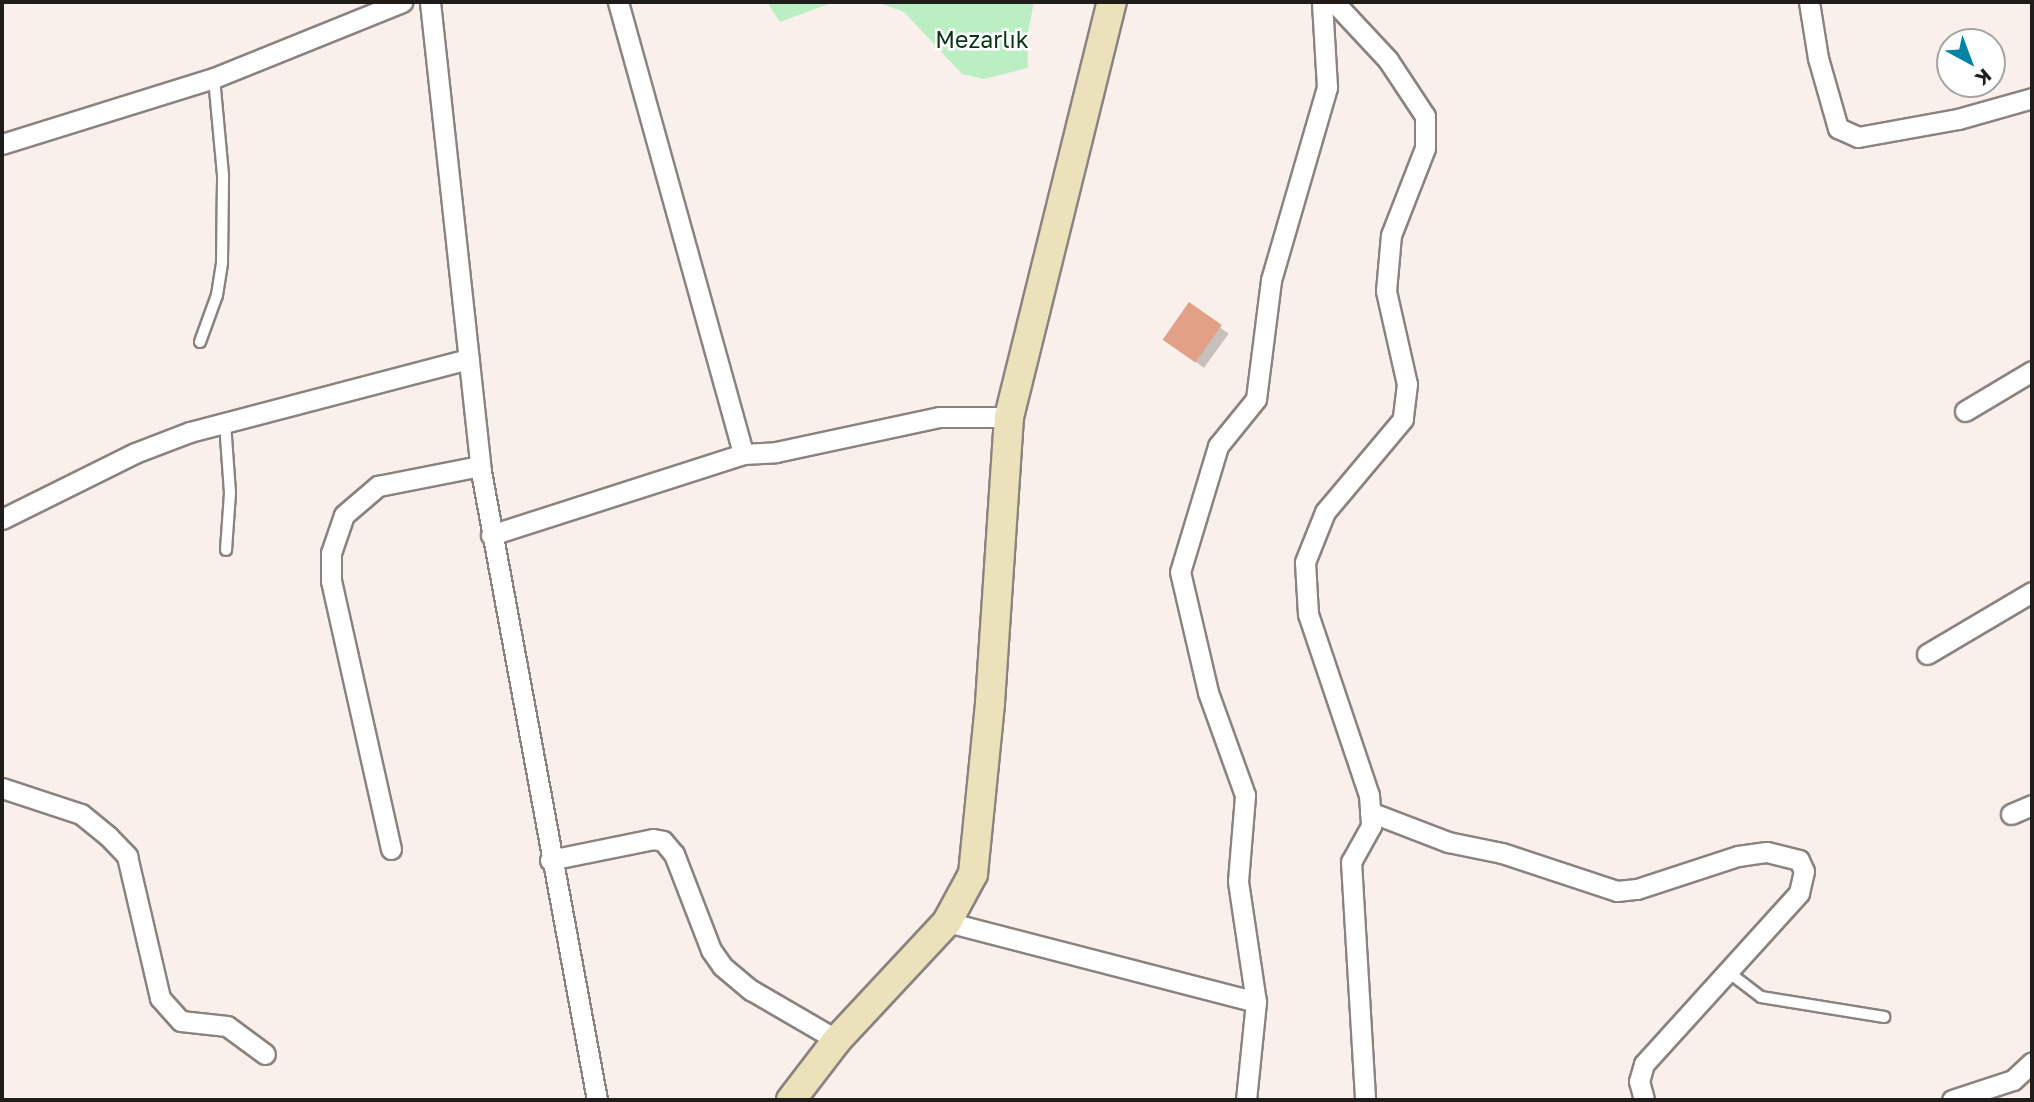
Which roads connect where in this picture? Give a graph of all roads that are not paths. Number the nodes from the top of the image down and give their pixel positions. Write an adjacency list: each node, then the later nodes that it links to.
1 (402, 2): 8 (street)
2 (430, 2): 12 (street)
3 (618, 2): 17 (street)
4 (1112, 2): 15 (street)
5 (1322, 2): 32 (street)
6 (1334, 2): 26 (street)
7 (1809, 2): 9 (street)
8 (214, 78): 10 (street); 11 (lane)
9 (2032, 98)
10 (2, 144)
11 (200, 342)
12 (468, 359): 16 (street); 18 (street)
13 (2032, 371): 14 (street)
14 (1965, 411)
15 (1009, 417): 17 (street); 30 (street)
16 (225, 423): 19 (street); 21 (lane)
17 (743, 454): 20 (street)
18 (480, 466): 20 (street); 28 (street)
19 (2, 519)
20 (491, 535): 29 (street)
21 (226, 550)
22 (2032, 592): 23 (street)
23 (1927, 654)
24 (2, 788): 35 (street)
25 (2032, 805): 27 (street)
26 (1370, 812): 31 (street); 40 (street)
27 (2011, 814)
28 (391, 849)
29 (550, 860): 34 (street); 37 (street)
30 (947, 922): 32 (street); 34 (street)
31 (1727, 970): 33 (lane); 41 (street)
32 (1256, 1002): 39 (street)
33 (1884, 1017)
34 (837, 1040): 38 (street)
35 (265, 1054)
36 (2032, 1062): 42 (street)
37 (597, 1100)
38 (791, 1100)
39 (1246, 1100)
40 (1365, 1100)
41 (1644, 1100)
42 (1952, 1100)

